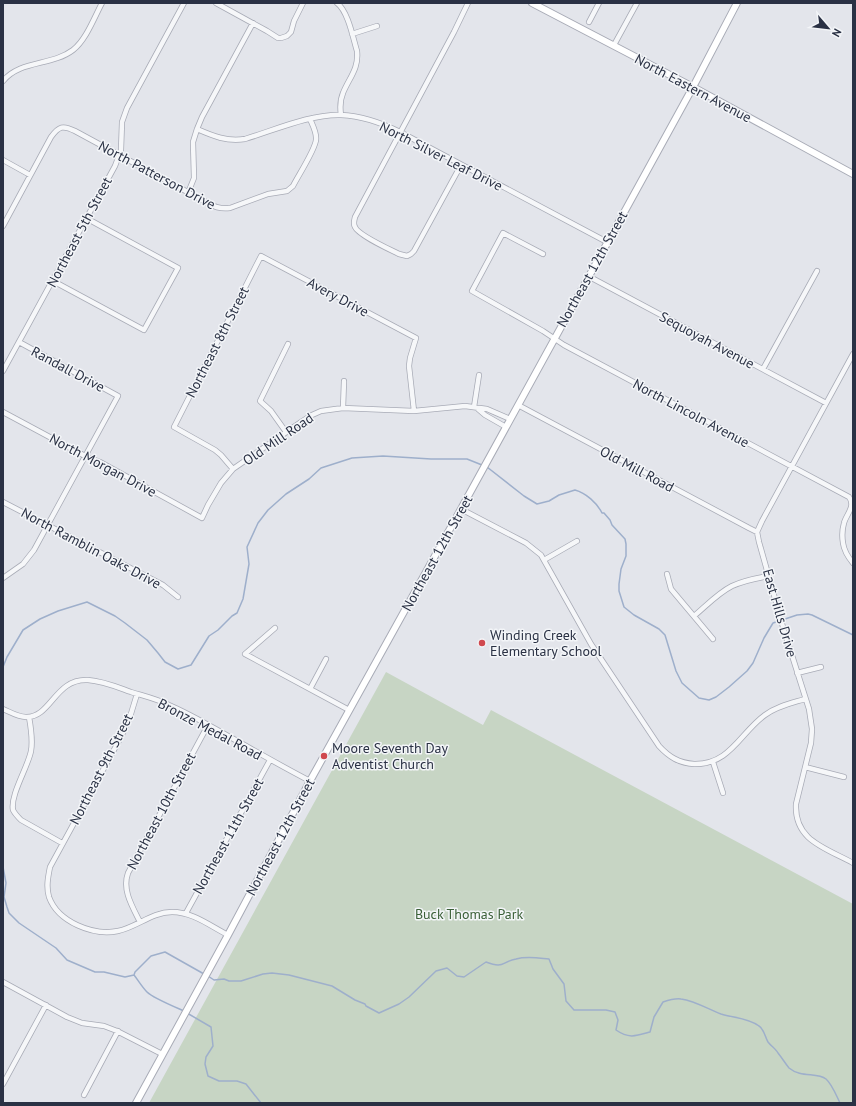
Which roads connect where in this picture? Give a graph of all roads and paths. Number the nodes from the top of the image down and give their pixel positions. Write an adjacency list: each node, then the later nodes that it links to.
1 (102, 3): 16 (street)
2 (184, 3): 22 (street, Northeast 5th Street)
3 (216, 3): 12 (street)
4 (303, 3): 12 (street)
5 (337, 3): 14 (street)
6 (468, 3): 21 (street)
7 (532, 3): 15 (street, North Eastern Avenue)
8 (599, 3): 11 (street)
9 (637, 3): 15 (street)
10 (737, 3): 17 (street, Northeast 12th Street)
11 (589, 22)
12 (253, 23): 20 (street)
13 (377, 26): 14 (street)
14 (352, 34): 18 (street)
15 (614, 45): 17 (street, North Eastern Avenue)
16 (3, 81)
17 (693, 87): 25 (street, North Eastern Avenue); 30 (street, Northeast 12th Street)
18 (341, 115): 19 (street, North Silver Leaf Drive); 21 (street, North Silver Leaf Drive)
19 (310, 119): 20 (street, North Silver Leaf Drive); 27 (street, North Patterson Drive)
20 (197, 129): 27 (street)
21 (400, 132): 24 (street, North Silver Leaf Drive); 24 (street)
22 (119, 155): 26 (street, North Patterson Drive); 27 (street, North Patterson Drive); 28 (street, Northeast 5th Street)
23 (3, 160): 26 (street)
24 (461, 165): 30 (street, North Silver Leaf Drive)
25 (853, 174)
26 (30, 175): 29 (street, North Patterson Drive)
27 (188, 193)
28 (86, 218): 35 (street, Northeast 5th Street); 35 (street)
29 (3, 226)
30 (607, 242): 34 (street, Northeast 12th Street)
31 (543, 254): 36 (street, North Lincoln Avenue)
32 (260, 256): 48 (street, Avery Drive); 55 (street, Northeast 8th Street)
33 (817, 271): 40 (street)
34 (588, 276): 36 (street, Northeast 12th Street); 40 (street, Sequoyah Avenue)
35 (53, 281): 37 (street, Northeast 5th Street)
36 (554, 338): 45 (street, Northeast 12th Street); 54 (street, North Lincoln Avenue)
37 (19, 342): 41 (street, Northeast 5th Street); 53 (street, Randall Drive)
38 (288, 344): 52 (street)
39 (853, 354): 44 (street)
40 (763, 369): 44 (street, Sequoyah Avenue)
41 (3, 371)
42 (479, 375): 47 (street)
43 (344, 380): 46 (street)
44 (826, 403): 54 (street)
45 (518, 404): 50 (street, Northeast 12th Street); 61 (street, Old Mill Road)
46 (343, 408): 48 (street, Old Mill Road); 52 (street, Old Mill Road)
47 (476, 408): 48 (street, Old Mill Road); 50 (street, Old Mill Road); 51 (street)
48 (414, 411)
49 (3, 412): 53 (street, North Morgan Drive)
50 (510, 419): 51 (street, Northeast 12th Street)
51 (506, 427): 58 (street, Northeast 12th Street)
52 (286, 432): 55 (street, Old Mill Road)
53 (85, 456): 59 (street, North Morgan Drive); 60 (street)
54 (791, 467): 56 (street, North Lincoln Avenue); 61 (street)
55 (233, 469): 59 (street, Old Mill Road)
56 (852, 499): 64 (street, North Lincoln Avenue)
57 (3, 502): 60 (street, North Ramblin Oaks Drive)
58 (461, 509): 63 (street); 79 (street, Northeast 12th Street)
59 (202, 518)
60 (48, 525): 67 (street); 68 (street, North Ramblin Oaks Drive)
61 (758, 532): 66 (street, East Hills Drive)
62 (577, 541): 63 (street)
63 (544, 560): 83 (street)
64 (853, 563)
65 (667, 574): 69 (street)
66 (769, 576): 69 (street); 74 (street, East Hills Drive)
67 (3, 578)
68 (178, 597)
69 (694, 616): 71 (street)
70 (275, 628): 75 (street)
71 (713, 639)
72 (326, 660): 75 (street)
73 (821, 667): 74 (street)
74 (797, 673): 77 (street, East Hills Drive)
75 (310, 689): 79 (street)
76 (137, 694): 80 (street, Bronze Medal Road); 81 (street, Bronze Medal Road); 88 (street, Northeast 9th Street)
77 (806, 699): 83 (street); 84 (street, East Hills Drive)
78 (3, 709): 80 (street)
79 (349, 710): 86 (street, Northeast 12th Street)
80 (29, 717): 88 (street)
81 (208, 725): 82 (street, Bronze Medal Road); 91 (street, Northeast 10th Street)
82 (270, 760): 86 (street, Bronze Medal Road); 90 (street, Northeast 11th Street)
83 (713, 762): 87 (street)
84 (805, 767): 85 (street); 89 (street, East Hills Drive)
85 (844, 776)
86 (310, 781): 92 (street, Northeast 12th Street)
87 (724, 793)
88 (62, 843): 91 (street, Northeast 9th Street)
89 (853, 863)
90 (186, 913): 91 (street, Northeast 9th Street); 92 (street)
91 (140, 922)
92 (228, 935): 96 (street, Northeast 12th Street)
93 (3, 982): 94 (street)
94 (46, 1005): 95 (street); 97 (street)
95 (118, 1031): 96 (street); 98 (street)
96 (162, 1054): 99 (street, Northeast 12th Street)
97 (3, 1084)
98 (84, 1095)
99 (136, 1103)

